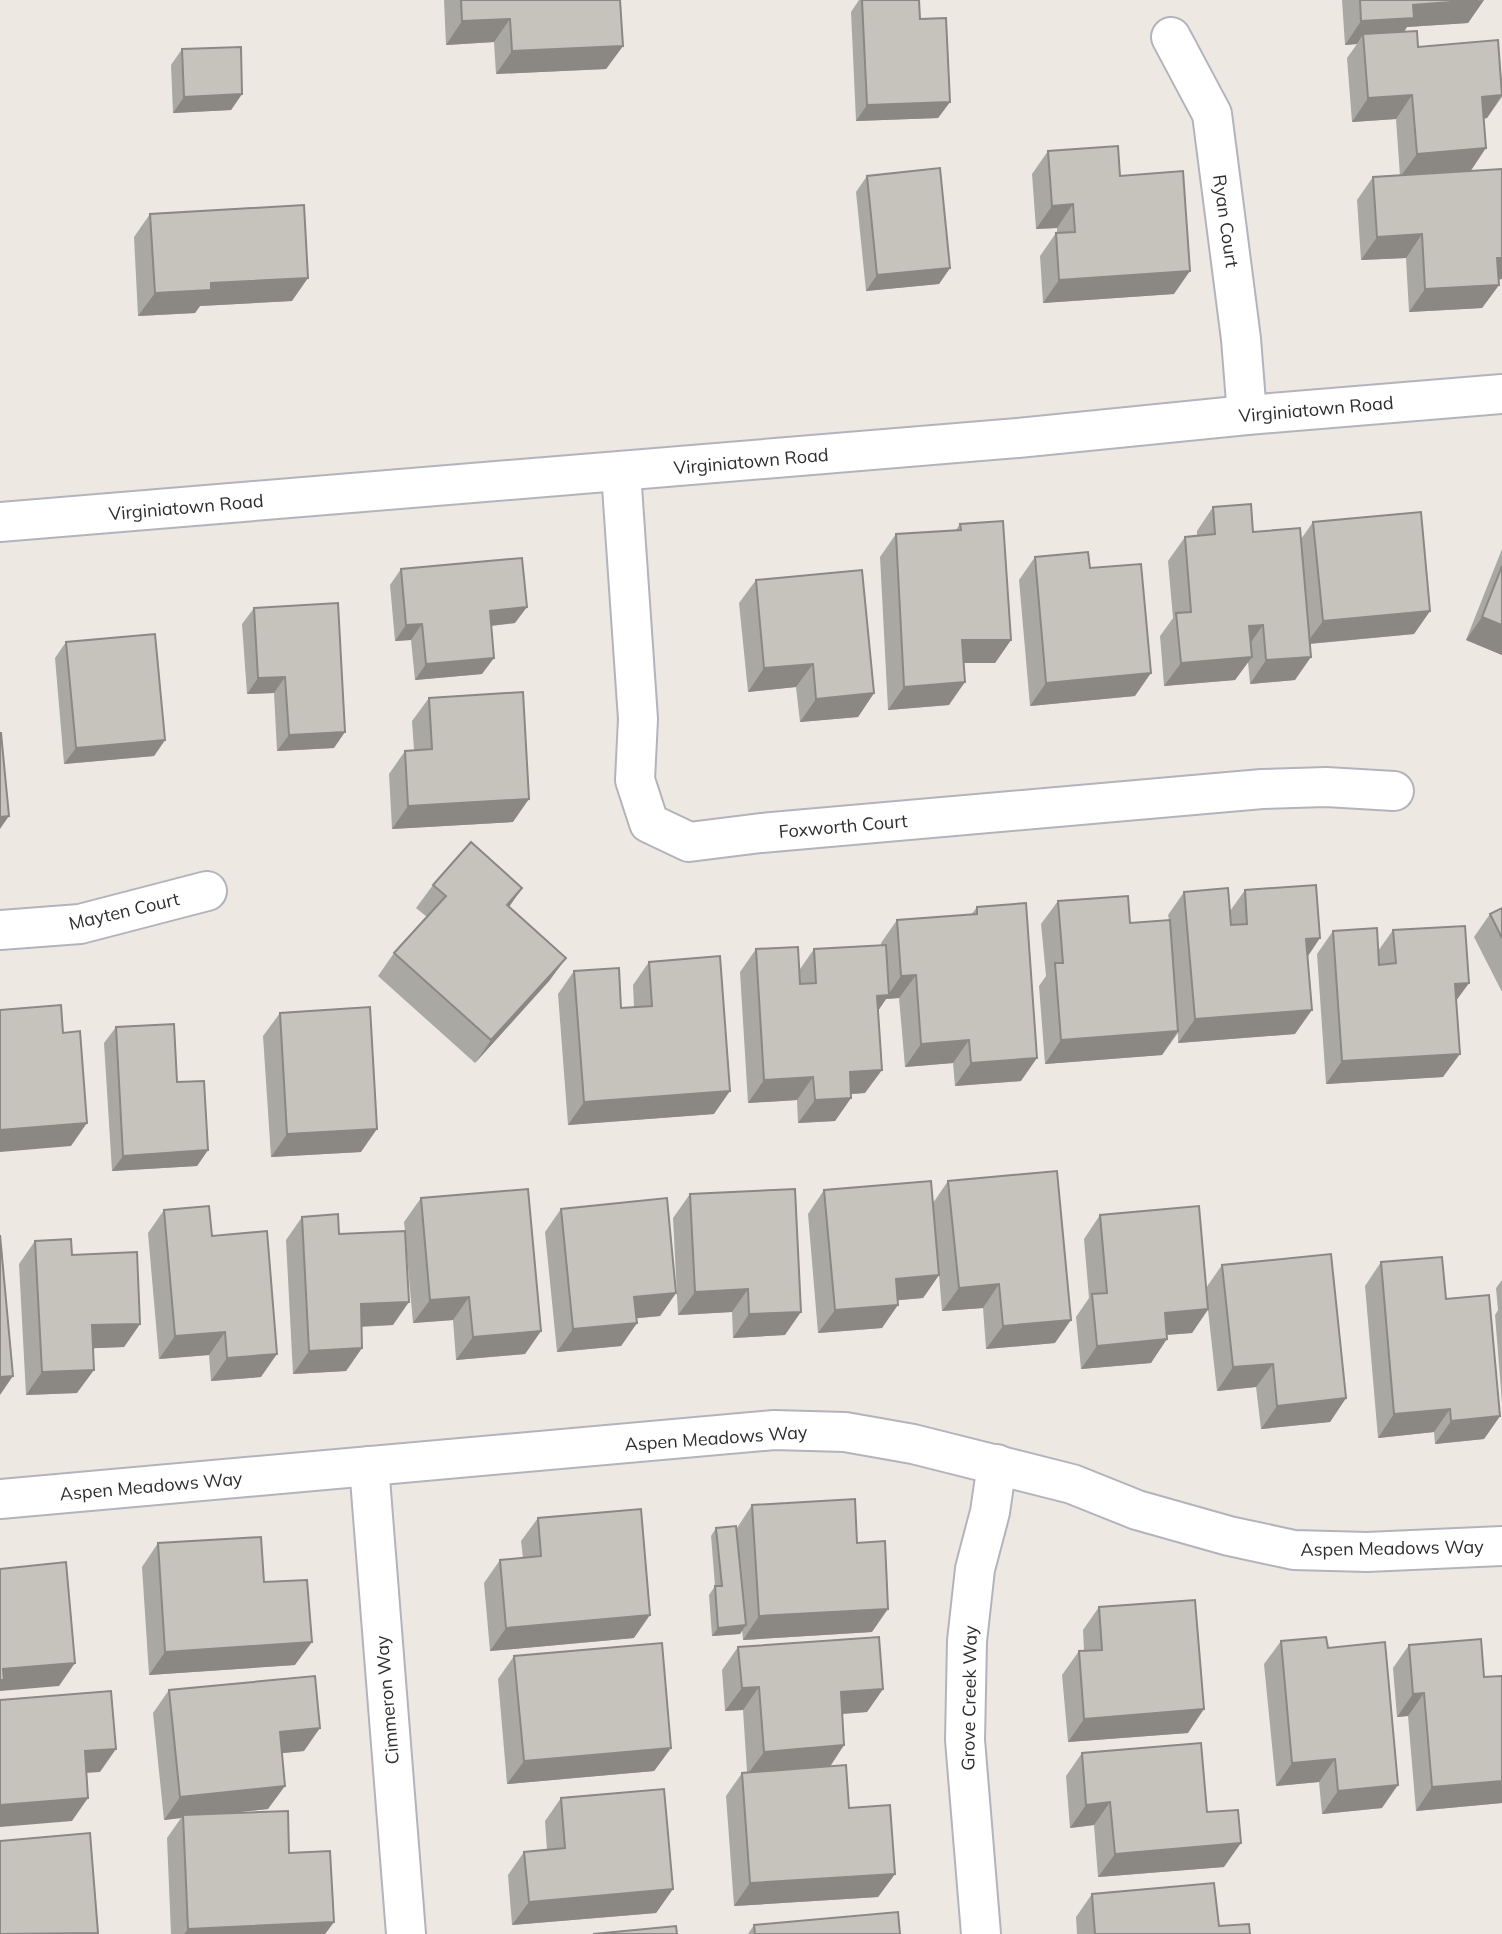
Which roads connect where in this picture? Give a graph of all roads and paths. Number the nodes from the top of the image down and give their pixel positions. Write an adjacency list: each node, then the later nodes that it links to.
1 (1171, 37): 3 (street, Ryan Court)
2 (1502, 394): 3 (street, Virginiatown Road)
3 (1247, 415): 4 (street, Virginiatown Road)
4 (621, 472): 5 (street, Virginiatown Road); 6 (street, Foxworth Court)
5 (0, 522)
6 (1394, 791)
7 (207, 891): 8 (street, Mayten Court)
8 (0, 930)
9 (997, 1464): 10 (street, Aspen Meadows Way); 12 (street, Aspen Meadows Way); 14 (street, Grove Creek Way)
10 (369, 1466): 11 (street, Aspen Meadows Way); 13 (street, Cimmeron Way)
11 (0, 1499)
12 (1502, 1546)
13 (405, 1934)
14 (981, 1934)

